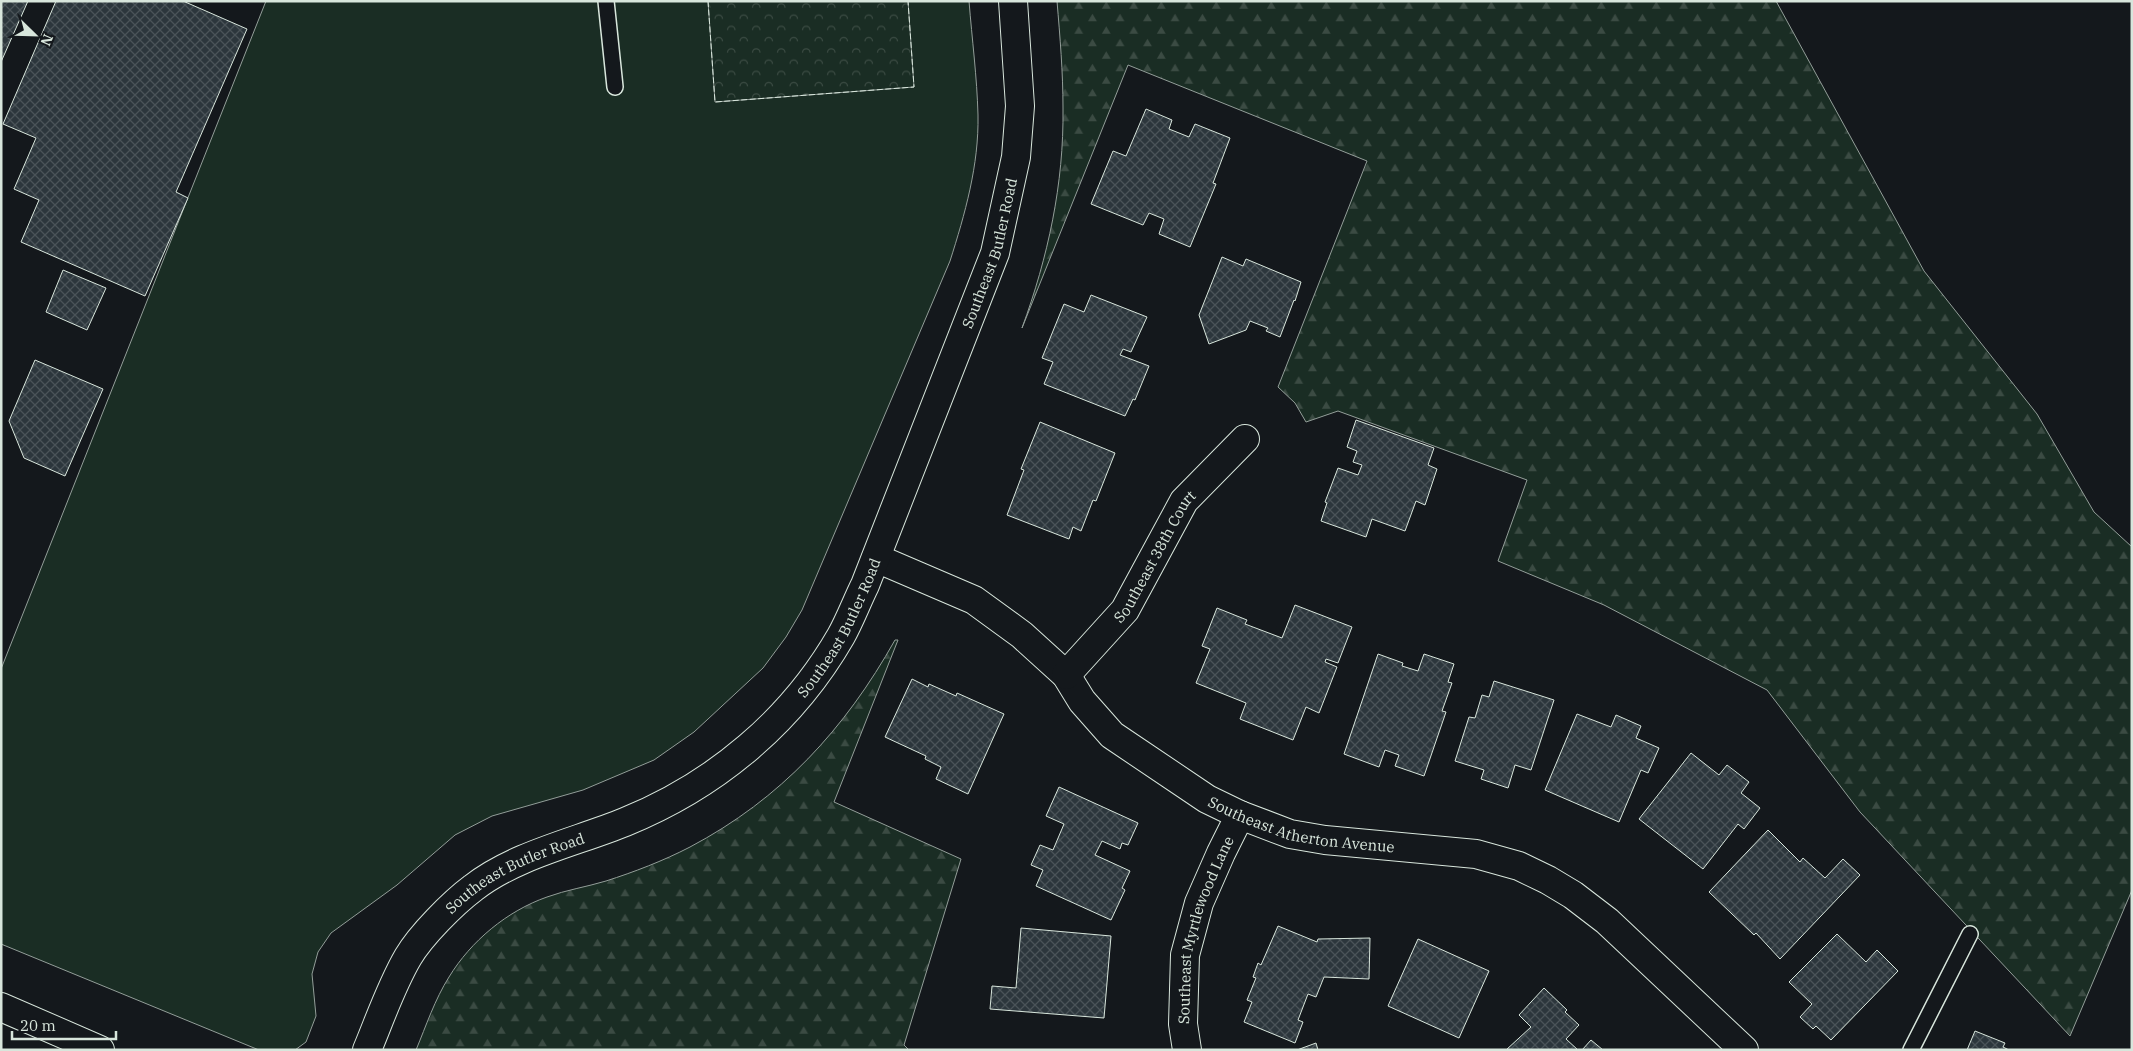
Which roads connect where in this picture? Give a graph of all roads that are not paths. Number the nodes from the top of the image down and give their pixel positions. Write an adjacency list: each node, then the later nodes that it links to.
1 (606, 1): 3 (lane)
2 (1013, 1): 5 (street, Southeast Butler Road)
3 (615, 87)
4 (1245, 439): 6 (street, Southeast 38th Court)
5 (876, 558): 6 (street, Southeast Atherton Avenue); 11 (street, Southeast Butler Road)
6 (1066, 675): 7 (street, Southeast Atherton Avenue)
7 (1240, 815): 12 (street, Southeast Myrtlewood Lane); 13 (street, Southeast Atherton Avenue)
8 (1970, 934): 14 (lane)
9 (1, 1007): 10 (street)
10 (100, 1050)
11 (367, 1050)
12 (1187, 1050)
13 (1744, 1050)
14 (1912, 1050)

